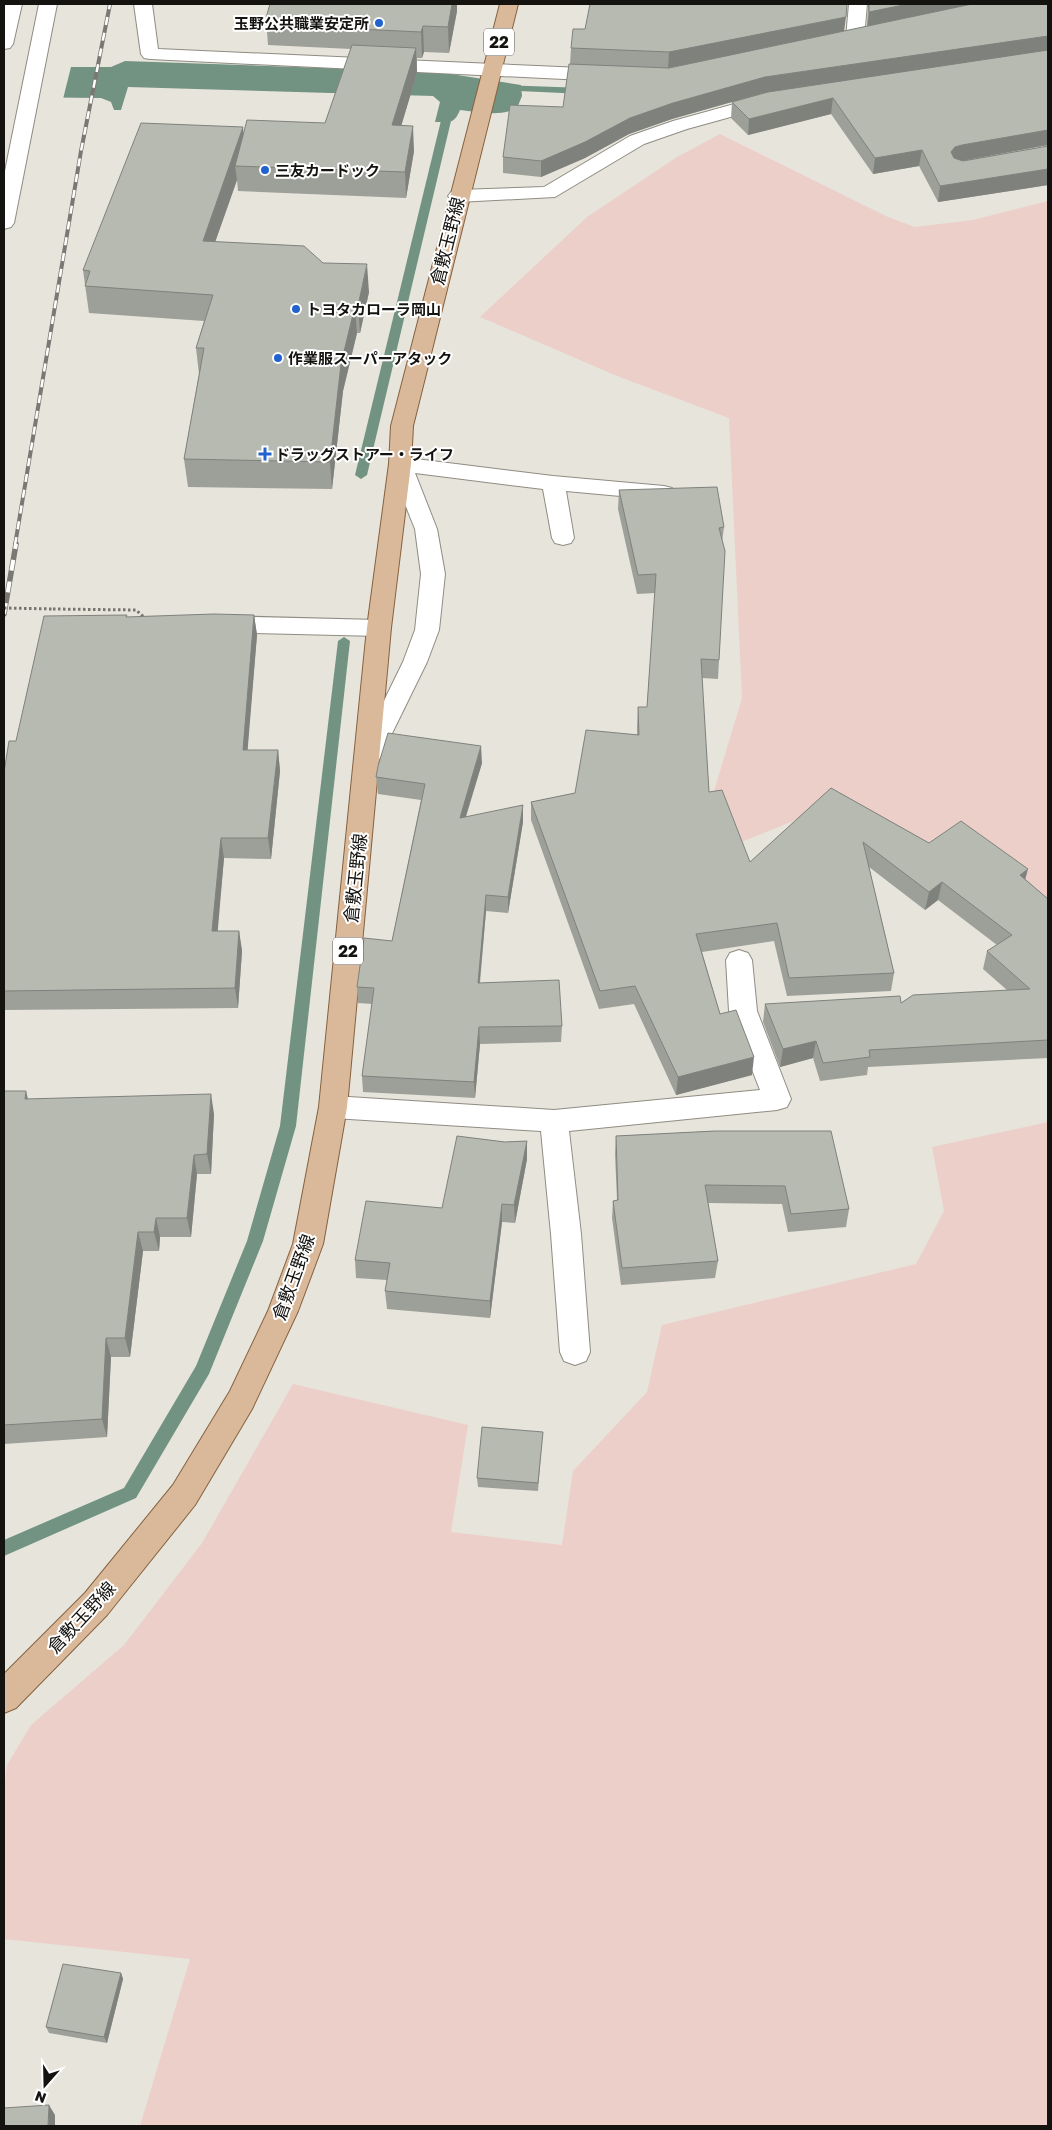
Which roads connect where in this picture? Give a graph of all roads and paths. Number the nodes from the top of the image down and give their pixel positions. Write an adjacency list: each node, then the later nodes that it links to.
1 (13, 4): 9 (street)
2 (48, 4): 14 (street)
3 (143, 4): 10 (street)
4 (509, 4): 10 (main road, 倉敷玉野線 / 22)
5 (858, 4): 7 (street)
6 (874, 34): 7 (street)
7 (855, 38): 8 (street)
8 (837, 42)
9 (4, 44)
10 (490, 75): 11 (street); 13 (main road, 倉敷玉野線 / 22)
11 (618, 75)
12 (784, 98): 13 (street)
13 (458, 196): 15 (main road, 倉敷玉野線 / 22)
14 (4, 223)
15 (400, 464): 16 (street); 21 (main road, 倉敷玉野線 / 22); 22 (street)
16 (553, 484): 17 (street); 18 (street)
17 (688, 495)
18 (563, 538)
19 (4, 608): 20 (path, bridge)
20 (143, 616): 21 (street)
21 (380, 628): 22 (main road, 倉敷玉野線 / 22)
22 (366, 762): 26 (main road, 倉敷玉野線 / 22)
23 (740, 960): 25 (street)
24 (773, 1009): 25 (street)
25 (743, 1011): 27 (street)
26 (333, 1107): 27 (street); 29 (main road, 倉敷玉野線 / 22)
27 (554, 1121): 28 (street)
28 (575, 1352)
29 (4, 1697)

